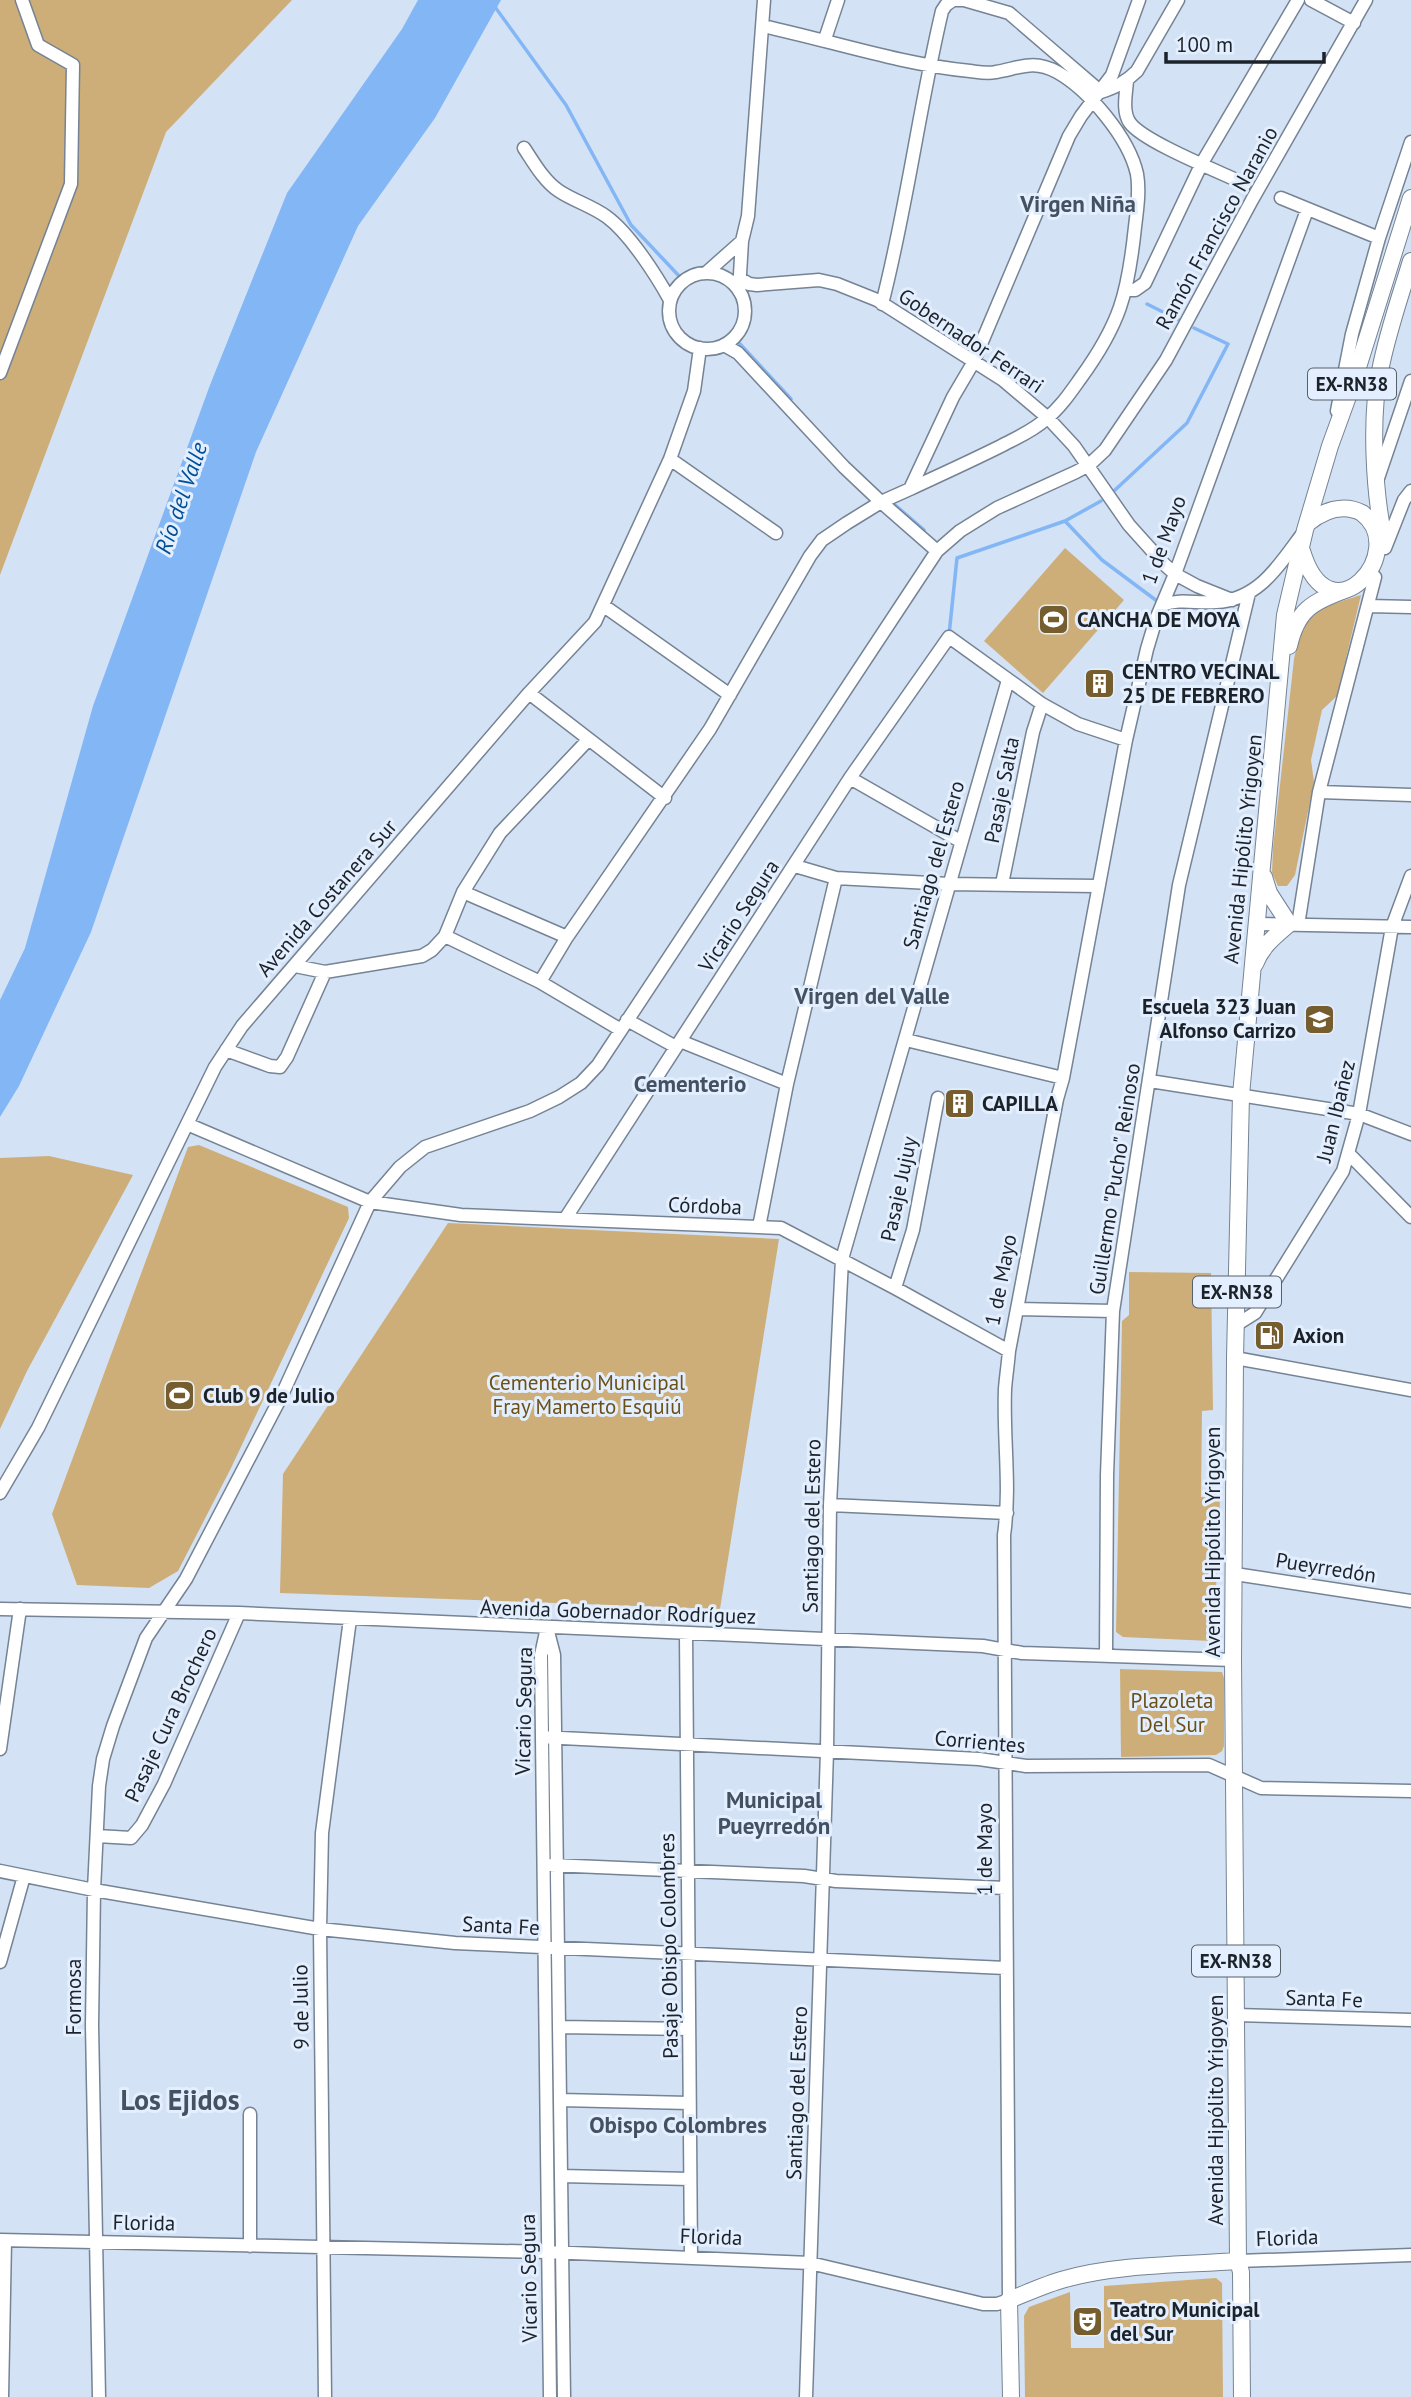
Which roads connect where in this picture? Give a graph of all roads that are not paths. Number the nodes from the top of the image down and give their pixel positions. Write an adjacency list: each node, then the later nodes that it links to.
1 (22, 0): 36 (street)
2 (764, 0): 13 (street)
3 (838, 0): 14 (street)
4 (1015, 0): 11 (street)
5 (1139, 0): 17 (street)
6 (1178, 0): 16 (street)
7 (1298, 0): 20 (street)
8 (1311, 0): 12 (street)
9 (1366, 0): 12 (street, Ramón Francisco Naranio)
10 (980, 2): 11 (street); 15 (street)
11 (1009, 13): 17 (street)
12 (1354, 23): 41 (street, Ramón Francisco Naranio)
13 (763, 26): 14 (street); 26 (street)
14 (825, 39): 15 (street)
15 (929, 67): 17 (street); 32 (street)
16 (1127, 80): 17 (street); 20 (street)
17 (1096, 96): 30 (street); 35 (street)
18 (1411, 142): 25 (street)
19 (524, 148): 31 (street)
20 (1202, 163): 21 (street); 30 (street)
21 (1245, 184)
22 (1281, 198): 24 (street)
23 (1411, 198): 39 (main road, EX-RN38)
24 (1307, 210): 25 (street); 51 (street, 1 de Mayo)
25 (1379, 238): 39 (street)
26 (743, 241): 28 (street); 29 (street)
27 (1411, 261): 42 (main road, EX-RN38)
28 (706, 273): 29 (street); 31 (street)
29 (739, 284): 32 (street, Gobernador Ferrari); 33 (street)
30 (1126, 290): 38 (street)
31 (670, 300): 34 (street)
32 (882, 304): 35 (street, Gobernador Ferrari)
33 (724, 345): 34 (street); 45 (street)
34 (700, 348): 40 (street, Avenida Costanera Sur)
35 (973, 363): 38 (street, Gobernador Ferrari); 43 (street)
36 (0, 373)
37 (1411, 382): 42 (street)
38 (1048, 418): 41 (street, Gobernador Ferrari); 43 (street)
39 (1330, 446): 46 (main road, EX-RN38)
40 (670, 459): 47 (street); 57 (street, Avenida Costanera Sur)
41 (1089, 465): 50 (street, Formosa); 51 (street, Gobernador Ferrari)
42 (1376, 485): 48 (main road, EX-RN38)
43 (910, 489): 45 (street)
44 (1411, 491): 48 (street)
45 (881, 502): 50 (street); 63 (street)
46 (1307, 527): 48 (main road); 49 (main road, EX-RN38); 54 (street)
47 (776, 533)
48 (1385, 543): 52 (main road, EX-RN38)
49 (1302, 549): 53 (main road); 61 (main road, Avenida Hipólito Yrigoyen / EX-RN38)
50 (937, 551): 90 (street, Formosa)
51 (1175, 574): 55 (street, Gobernador Ferrari); 56 (street, 1 de Mayo)
52 (1375, 577): 53 (main road, EX-RN38); 58 (street)
53 (1345, 590): 61 (main road, Avenida Hipólito Yrigoyen / EX-RN38)
54 (1250, 593): 55 (street); 95 (street, Guillermo "Pucho" Reinoso)
55 (1232, 600): 56 (street)
56 (1162, 605): 66 (street, 1 de Mayo)
57 (604, 606): 62 (street, Avenida Costanera Sur); 63 (street)
58 (1368, 606): 59 (street); 68 (street)
59 (1411, 607)
60 (1008, 680): 64 (street); 67 (street, Vicario Segura); 71 (street, Santiago del Estero)
61 (1280, 690): 73 (main road, Avenida Hipólito Yrigoyen / EX-RN38)
62 (529, 693): 65 (street); 86 (street, Avenida Costanera Sur)
63 (730, 695): 70 (street)
64 (1042, 704): 66 (street); 77 (street, Pasaje Salta)
65 (588, 740): 70 (street); 79 (street)
66 (1126, 740): 78 (street, 1 de Mayo)
67 (850, 778): 71 (street); 72 (street, Vicario Segura)
68 (1319, 792): 69 (street); 81 (street)
69 (1411, 795)
70 (665, 798): 85 (street)
71 (960, 841): 76 (street, Santiago del Estero)
72 (795, 866): 75 (street); 92 (street, Vicario Segura)
73 (1262, 871): 80 (main road, Avenida Hipólito Yrigoyen / EX-RN38); 81 (main road)
74 (1411, 876): 82 (street, Juan Ibañez)
75 (836, 878): 76 (street); 96 (street)
76 (949, 884): 77 (street); 91 (street, Santiago del Estero)
77 (1002, 884): 78 (street)
78 (1097, 886): 94 (street, 1 de Mayo)
79 (463, 892): 84 (street); 85 (street)
80 (1256, 924): 81 (street); 88 (main road, Avenida Hipólito Yrigoyen / EX-RN38)
81 (1294, 924): 82 (street); 88 (main road)
82 (1392, 927): 83 (street); 99 (street, Juan Ibañez)
83 (1411, 927)
84 (445, 936): 87 (street); 89 (street)
85 (567, 937): 89 (street)
86 (295, 966): 87 (street); 93 (street, Avenida Costanera Sur)
87 (325, 972): 93 (street)
88 (1252, 973): 97 (main road, Avenida Hipólito Yrigoyen / EX-RN38)
89 (540, 982): 90 (street)
90 (624, 1025): 92 (street); 103 (street, Formosa)
91 (906, 1040): 94 (street); 107 (street, Santiago del Estero)
92 (678, 1044): 96 (street); 105 (street, Vicario Segura)
93 (226, 1050): 100 (street, Avenida Costanera Sur)
94 (1063, 1078): 109 (street, 1 de Mayo)
95 (1150, 1081): 97 (street); 110 (street, Guillermo "Pucho" Reinoso)
96 (787, 1084): 106 (street)
97 (1241, 1095): 99 (street); 111 (main road, Avenida Hipólito Yrigoyen / EX-RN38)
98 (938, 1098): 108 (street, Pasaje Jujuy)
99 (1359, 1114): 101 (street); 102 (street, Juan Ibañez)
100 (187, 1124): 103 (street, Córdoba); 115 (street, Avenida Costanera Sur)
101 (1411, 1135)
102 (1349, 1154): 104 (street); 111 (street, Juan Ibañez)
103 (370, 1202): 105 (street, Córdoba); 122 (street, Formosa)
104 (1411, 1217)
105 (565, 1219): 106 (street, Córdoba)
106 (759, 1227): 107 (street, Córdoba)
107 (842, 1259): 108 (street, Córdoba); 116 (street, Santiago del Estero)
108 (895, 1288): 112 (street, Córdoba)
109 (1017, 1309): 110 (street); 112 (street, 1 de Mayo)
110 (1113, 1311): 129 (street, Guillermo "Pucho" Reinoso)
111 (1236, 1325): 113 (main road, Avenida Hipólito Yrigoyen / EX-RN38)
112 (1009, 1351): 117 (street, 1 de Mayo)
113 (1235, 1358): 114 (street); 118 (main road, Avenida Hipólito Yrigoyen / EX-RN38)
114 (1411, 1390)
115 (0, 1493)
116 (830, 1505): 117 (street); 127 (street, Santiago del Estero)
117 (1007, 1513): 128 (street, 1 de Mayo)
118 (1235, 1574): 119 (street, Pueyrredón); 130 (main road, Avenida Hipólito Yrigoyen / EX-RN38)
119 (1411, 1601)
120 (0, 1609): 121 (street, Avenida Gobernador Rodríguez)
121 (20, 1609): 122 (street, Avenida Gobernador Rodríguez); 133 (street)
122 (164, 1611): 123 (street, Avenida Gobernador Rodríguez); 138 (street, Formosa)
123 (239, 1613): 124 (street, Avenida Gobernador Rodríguez); 138 (street, Pasaje Cura Brochero)
124 (350, 1619): 125 (street, Avenida Gobernador Rodríguez); 146 (street, 9 de Julio)
125 (547, 1628): 126 (street, Avenida Gobernador Rodríguez); 131 (street, Vicario Segura)
126 (686, 1634): 127 (street, Avenida Gobernador Rodríguez); 132 (street, Pasaje Obispo Colombres)
127 (829, 1640): 128 (street, Avenida Gobernador Rodríguez); 134 (street, Santiago del Estero)
128 (1004, 1650): 129 (street, Avenida Gobernador Rodríguez); 135 (street, 1 de Mayo)
129 (1106, 1656): 130 (street, Avenida Gobernador Rodríguez)
130 (1233, 1660): 136 (main road, Avenida Hipólito Yrigoyen / EX-RN38)
131 (549, 1738): 132 (street, Corrientes); 139 (street, Vicario Segura)
132 (687, 1744): 134 (street, Corrientes); 141 (street, Pasaje Obispo Colombres)
133 (0, 1749)
134 (827, 1751): 135 (street, Corrientes); 143 (street, Santiago del Estero)
135 (1006, 1762): 136 (street, Corrientes); 144 (street, 1 de Mayo)
136 (1234, 1776): 137 (street, Corrientes); 152 (main road, Avenida Hipólito Yrigoyen / EX-RN38)
137 (1411, 1791)
138 (97, 1836): 145 (street, Formosa)
139 (550, 1866): 141 (street); 147 (street, Vicario Segura)
140 (0, 1871): 142 (street, Santa Fe)
141 (687, 1871): 143 (street); 148 (street, Pasaje Obispo Colombres)
142 (24, 1876): 145 (street, Santa Fe); 150 (street)
143 (822, 1879): 144 (street); 149 (street, Santiago del Estero)
144 (1006, 1888): 151 (street, 1 de Mayo)
145 (94, 1890): 146 (street, Santa Fe); 162 (street, Formosa)
146 (320, 1929): 147 (street, Santa Fe); 164 (street, 9 de Julio)
147 (551, 1948): 148 (street, Santa Fe); 154 (street, Vicario Segura); 165 (street, Vicario Segura)
148 (688, 1954): 149 (street, Santa Fe); 155 (street, Pasaje Obispo Colombres)
149 (821, 1959): 151 (street, Santa Fe); 170 (street, Santiago del Estero)
150 (0, 1962)
151 (1006, 1968): 171 (street, 1 de Mayo)
152 (1236, 2015): 153 (street, Santa Fe); 169 (main road, Avenida Hipólito Yrigoyen / EX-RN38)
153 (1411, 2020)
154 (559, 2027): 155 (street); 156 (street, Vicario Segura)
155 (688, 2029): 157 (street, Pasaje Obispo Colombres)
156 (560, 2100): 157 (street); 159 (street, Vicario Segura)
157 (689, 2103): 160 (street, Pasaje Obispo Colombres)
158 (250, 2113): 163 (street)
159 (561, 2176): 160 (street); 166 (street, Vicario Segura)
160 (690, 2179): 168 (street, Pasaje Obispo Colombres)
161 (3, 2241): 162 (street, Florida); 172 (street)
162 (96, 2243): 163 (street, Florida); 173 (street, Formosa)
163 (250, 2246): 164 (street, Florida)
164 (323, 2248): 165 (street, Florida); 174 (street, 9 de Julio)
165 (548, 2252): 166 (street, Florida); 175 (street, Vicario Segura)
166 (562, 2254): 168 (street, Florida); 176 (street, Vicario Segura)
167 (1411, 2255): 169 (street, Florida)
168 (691, 2257): 170 (street, Florida)
169 (1238, 2261): 171 (main road, Florida); 179 (main road, Avenida Hipólito Yrigoyen / EX-RN38)
170 (810, 2263): 171 (street, Florida); 177 (street, Santiago del Estero)
171 (1009, 2300): 178 (main road, 1 de Mayo)
172 (2, 2397)
173 (99, 2397)
174 (325, 2397)
175 (550, 2397)
176 (564, 2397)
177 (806, 2397)
178 (1011, 2397)
179 (1242, 2397)

